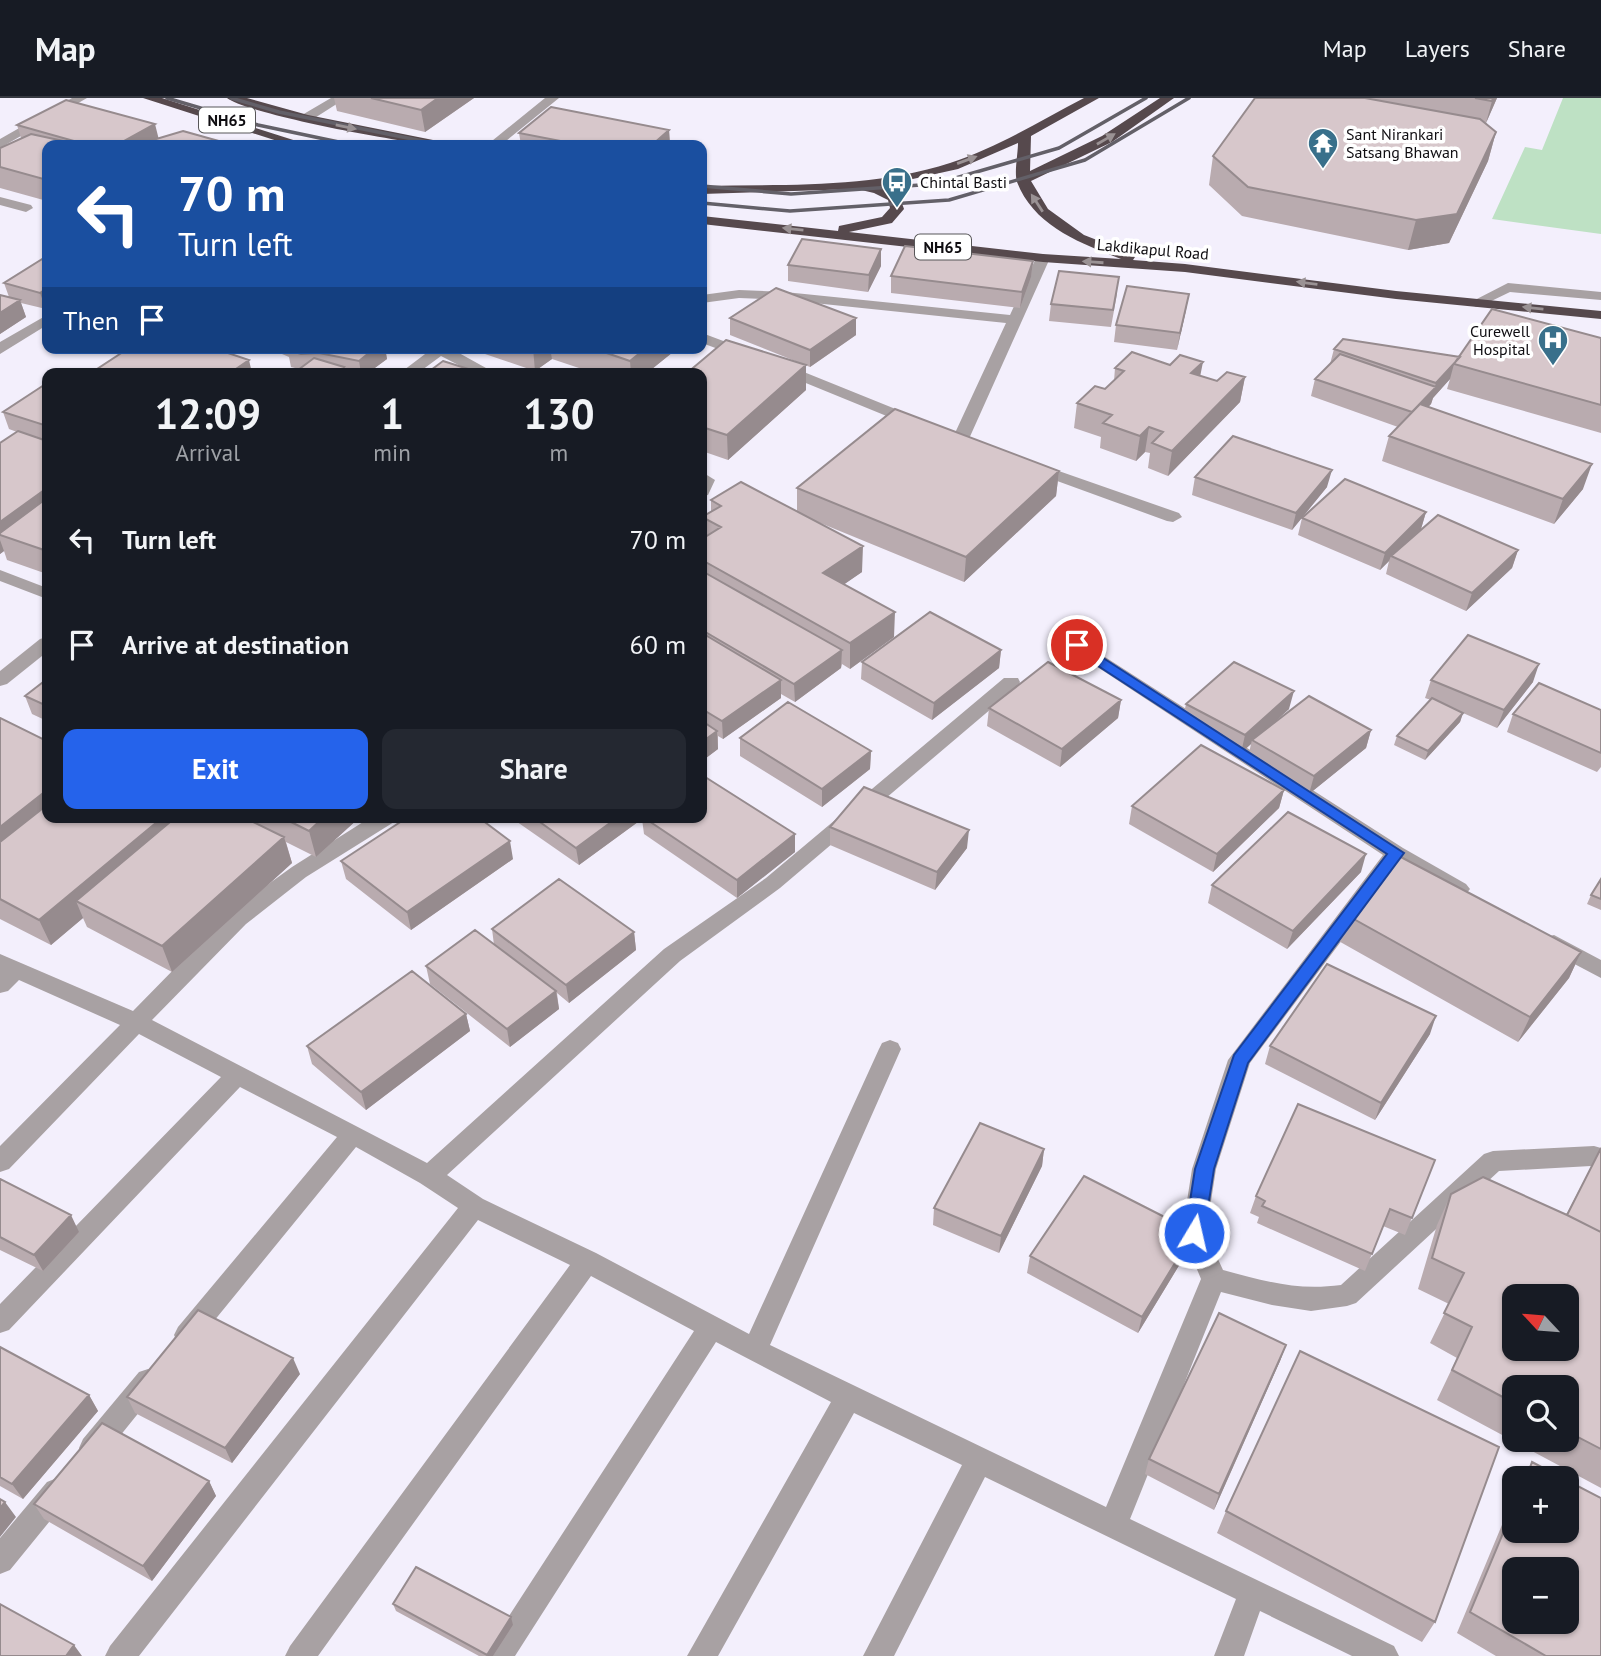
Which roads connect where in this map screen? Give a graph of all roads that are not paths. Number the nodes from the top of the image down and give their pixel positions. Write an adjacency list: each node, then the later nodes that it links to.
1 (81, 98): 13 (street)
2 (149, 98): 10 (highway, NH65)
3 (233, 98): 8 (highway, NH65)
4 (340, 98): 8 (street)
5 (552, 98): 12 (street)
6 (1093, 98): 9 (highway, NH65)
7 (1168, 98): 14 (highway, one-way to 7)
8 (306, 118): 11 (highway, NH65, one-way to 11)
9 (1025, 133): 14 (highway); 15 (highway, NH65, one-way to 9)
10 (287, 140)
11 (414, 140)
12 (498, 140)
13 (0, 144)
14 (1023, 180): 22 (highway, NH65, one-way to 14)
15 (853, 186): 16 (highway, NH65); 20 (highway, NH65)
16 (707, 190)
17 (0, 201): 18 (street)
18 (26, 208)
19 (707, 221): 20 (highway, Lakdikapul Road / NH65, one-way to 19)
20 (828, 233): 21 (highway, Lakdikapul Road / NH65)
21 (1043, 258): 22 (highway, Lakdikapul Road / NH65, one-way to 21); 27 (street)
22 (1185, 268): 25 (highway, Lakdikapul Road / NH65, one-way to 22)
23 (1601, 296): 25 (street)
24 (707, 298): 27 (street)
25 (1476, 303): 26 (highway, Lakdikapul Road / NH65, one-way to 25)
26 (1601, 315)
27 (1016, 320): 29 (street)
28 (42, 322): 30 (street)
29 (707, 340)
30 (0, 349)
31 (435, 354): 33 (street)
32 (451, 354): 34 (street)
33 (415, 368)
34 (477, 368)
35 (1022, 464): 36 (street)
36 (1172, 517)
37 (0, 575): 38 (street)
38 (42, 592)
39 (1077, 645): 44 (street)
40 (42, 647): 41 (street)
41 (0, 680)
42 (1011, 682): 55 (street)
43 (377, 823): 49 (street)
44 (1396, 853): 45 (street); 58 (street)
45 (1476, 899)
46 (1534, 932): 47 (street)
47 (1601, 970)
48 (6, 972): 49 (street)
49 (136, 1022): 51 (street); 54 (street)
50 (890, 1049): 61 (street)
51 (236, 1076): 52 (street); 59 (street)
52 (353, 1134): 55 (street); 65 (street)
53 (1601, 1160): 58 (street)
54 (0, 1162)
55 (429, 1176): 56 (street)
56 (474, 1206): 57 (street); 67 (street)
57 (587, 1261): 60 (street); 68 (street)
58 (1214, 1279): 64 (street)
59 (0, 1322)
60 (712, 1326): 61 (street); 69 (street)
61 (755, 1349): 62 (street)
62 (849, 1396): 63 (street); 70 (street)
63 (979, 1460): 64 (street); 71 (street)
64 (1113, 1525): 66 (street)
65 (0, 1560)
66 (1252, 1592): 72 (street); 73 (street)
67 (120, 1656)
68 (300, 1656)
69 (498, 1656)
70 (702, 1656)
71 (878, 1656)
72 (1230, 1656)
73 (1384, 1656)

